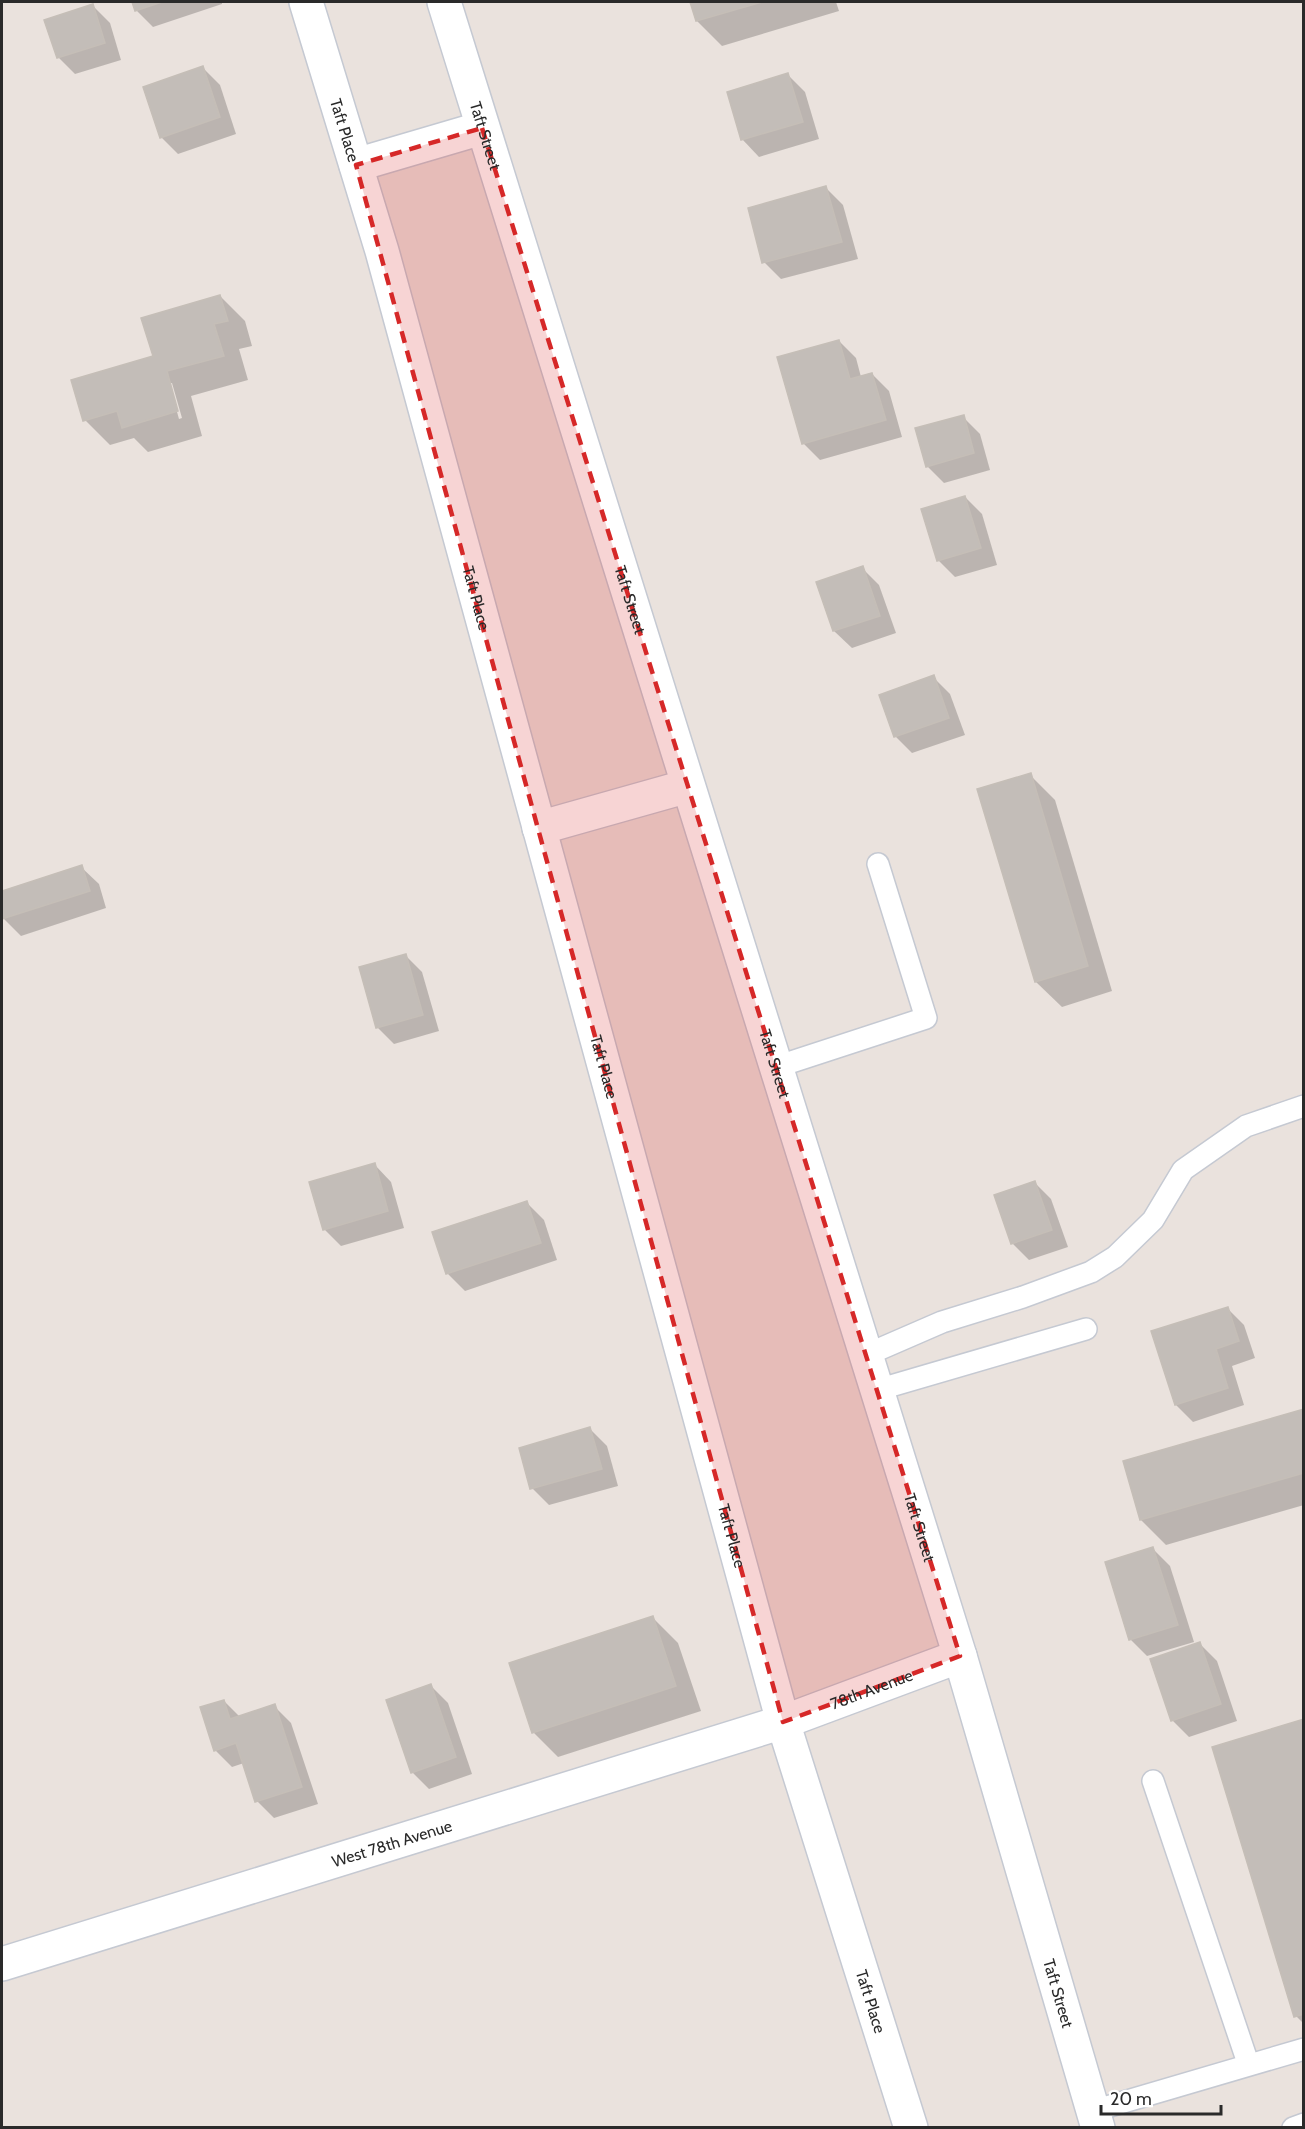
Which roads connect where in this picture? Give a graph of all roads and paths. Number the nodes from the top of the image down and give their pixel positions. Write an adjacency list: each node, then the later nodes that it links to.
1 (306, 2): 4 (street, Taft Place)
2 (444, 2): 3 (street, Taft Street)
3 (482, 129): 4 (street); 5 (street, Taft Street)
4 (356, 165): 6 (street, Taft Place)
5 (688, 786): 6 (street); 8 (street, Taft Street)
6 (539, 828): 14 (street, Taft Place)
7 (878, 864): 8 (lane)
8 (776, 1066): 11 (street, Taft Street)
9 (1304, 1106): 11 (lane)
10 (1086, 1329): 12 (lane)
11 (866, 1354): 12 (street, Taft Street)
12 (877, 1390): 13 (street, Taft Street)
13 (960, 1656): 14 (street, 78th Avenue); 19 (street, Taft Street)
14 (783, 1722): 16 (street, West 78th Avenue); 21 (street, Taft Place)
15 (1153, 1781): 18 (lane)
16 (2, 1964)
17 (1304, 2049): 18 (lane)
18 (1248, 2064): 19 (lane)
19 (1096, 2119)
20 (1304, 2124): 22 (lane)
21 (910, 2127)
22 (1293, 2127)

